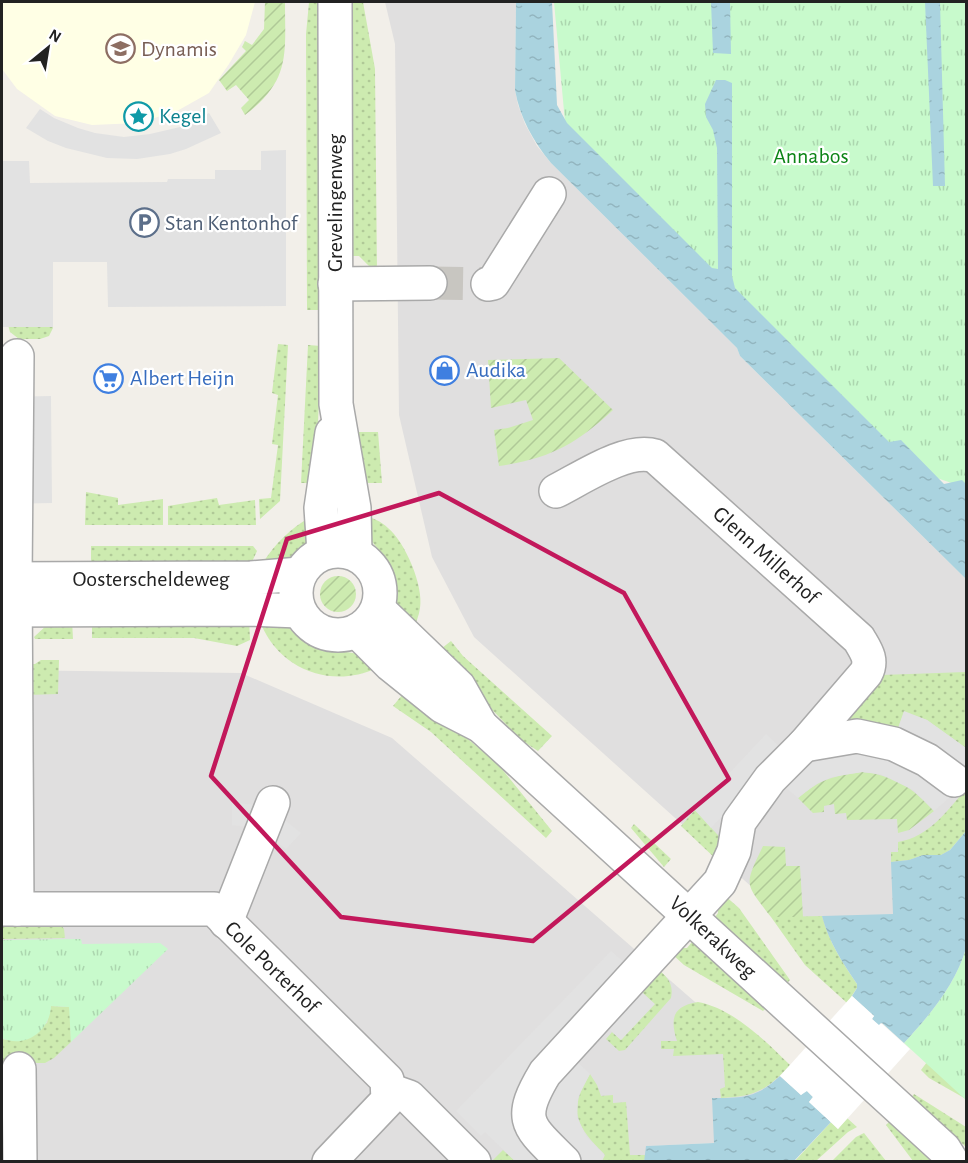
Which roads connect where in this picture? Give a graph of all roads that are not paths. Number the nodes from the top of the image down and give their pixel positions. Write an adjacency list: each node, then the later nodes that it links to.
1 (335, 2): 4 (street, Grevelingenweg)
2 (549, 194): 5 (street)
3 (430, 283): 4 (street)
4 (335, 284): 8 (street, Grevelingenweg)
5 (488, 284)
6 (17, 356): 10 (street)
7 (556, 491): 13 (street, Glenn Millerhof)
8 (340, 553): 9 (street); 12 (street)
9 (300, 574): 10 (street, Oosterscheldeweg); 11 (street)
10 (8, 595): 11 (street, Oosterscheldeweg); 16 (street, Cole Porterhof)
11 (299, 611): 12 (street)
12 (368, 620): 17 (street, Volkerakweg)
13 (804, 745): 14 (street); 17 (street, Glenn Millerhof)
14 (954, 780)
15 (273, 803): 18 (street)
16 (9, 909): 18 (street, Cole Porterhof)
17 (690, 916): 21 (street, Volkerakweg); 25 (street)
18 (226, 922): 20 (street, Cole Porterhof)
19 (19, 1069): 22 (street)
20 (389, 1090): 23 (street); 24 (street, Cole Porterhof)
21 (954, 1157)
22 (20, 1161)
23 (329, 1161)
24 (474, 1161)
25 (564, 1161)

